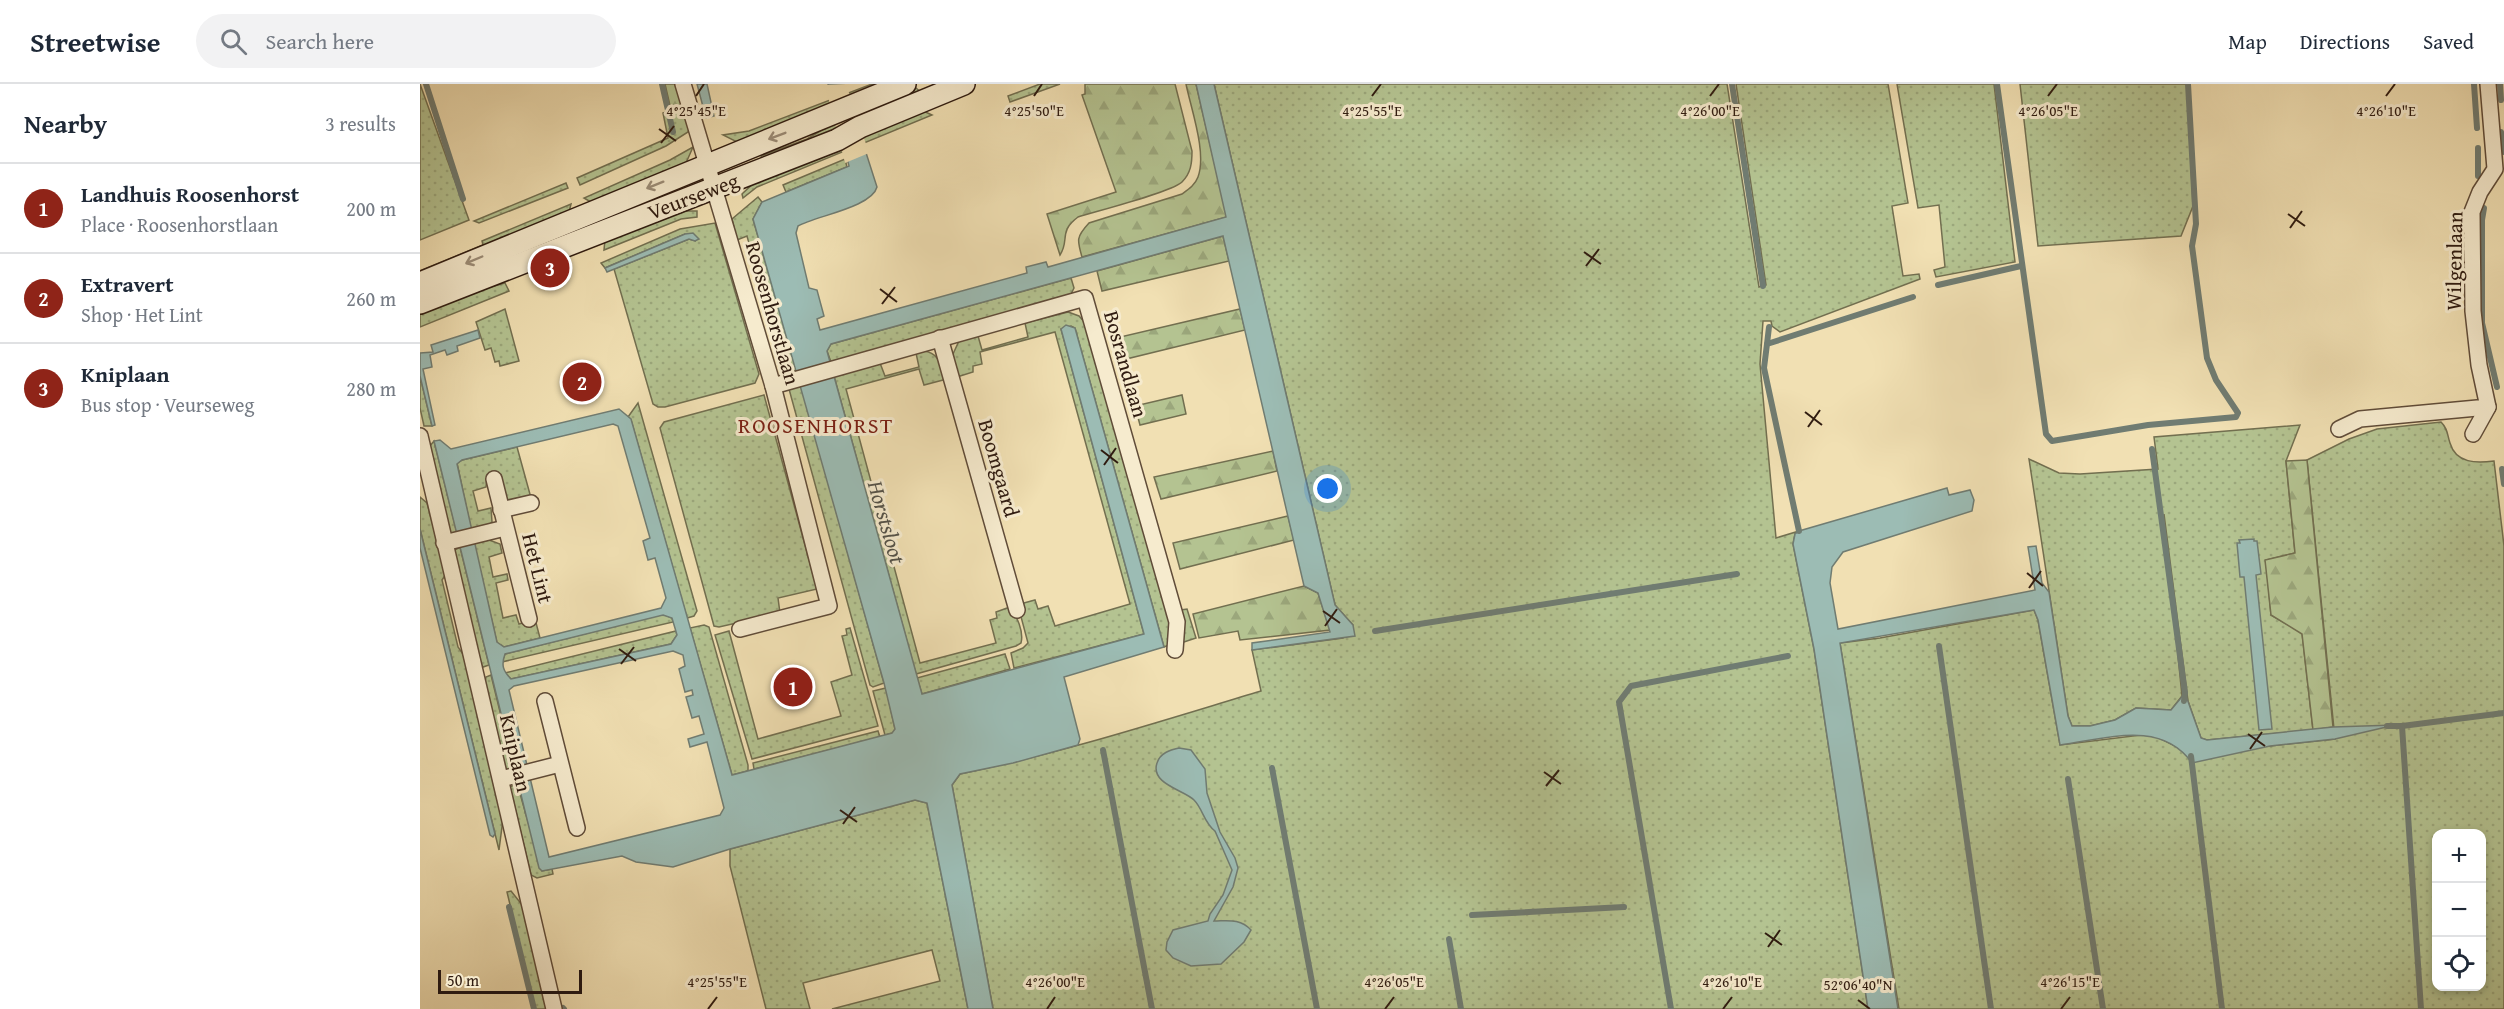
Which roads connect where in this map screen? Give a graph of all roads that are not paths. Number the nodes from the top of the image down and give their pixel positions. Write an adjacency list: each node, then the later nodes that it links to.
1 (683, 84): 5 (street, Roosenhorstlaan)
2 (905, 84): 5 (main road, Veurseweg, one-way to 5)
3 (964, 84): 6 (main road, Veurseweg)
4 (2488, 84): 11 (street, Wilgenlaan)
5 (709, 163): 6 (street, Roosenhorstlaan); 7 (main road, Veurseweg, one-way to 7)
6 (714, 187): 8 (main road, Veurseweg); 10 (street, Roosenhorstlaan)
7 (420, 283)
8 (420, 303)
9 (940, 338): 10 (street, Bosrandlaan); 20 (street, Boomgaard); 23 (street, Bosrandlaan)
10 (773, 386): 22 (street, Roosenhorstlaan)
11 (2488, 407): 12 (street); 13 (street)
12 (2339, 429)
13 (2473, 434)
14 (420, 436): 19 (street, Kniplaan)
15 (494, 479): 17 (street, Het Lint)
16 (531, 503): 17 (street, Het Lint)
17 (501, 510): 18 (street, Het Lint)
18 (506, 528): 19 (street, Het Lint); 21 (street, Het Lint)
19 (448, 542): 26 (street, Kniplaan)
20 (1017, 610)
21 (529, 619)
22 (740, 630)
23 (1175, 650)
24 (545, 701): 25 (street)
25 (560, 764): 26 (street); 27 (street)
26 (505, 778): 28 (street, Kniplaan)
27 (577, 828)
28 (554, 1009)

